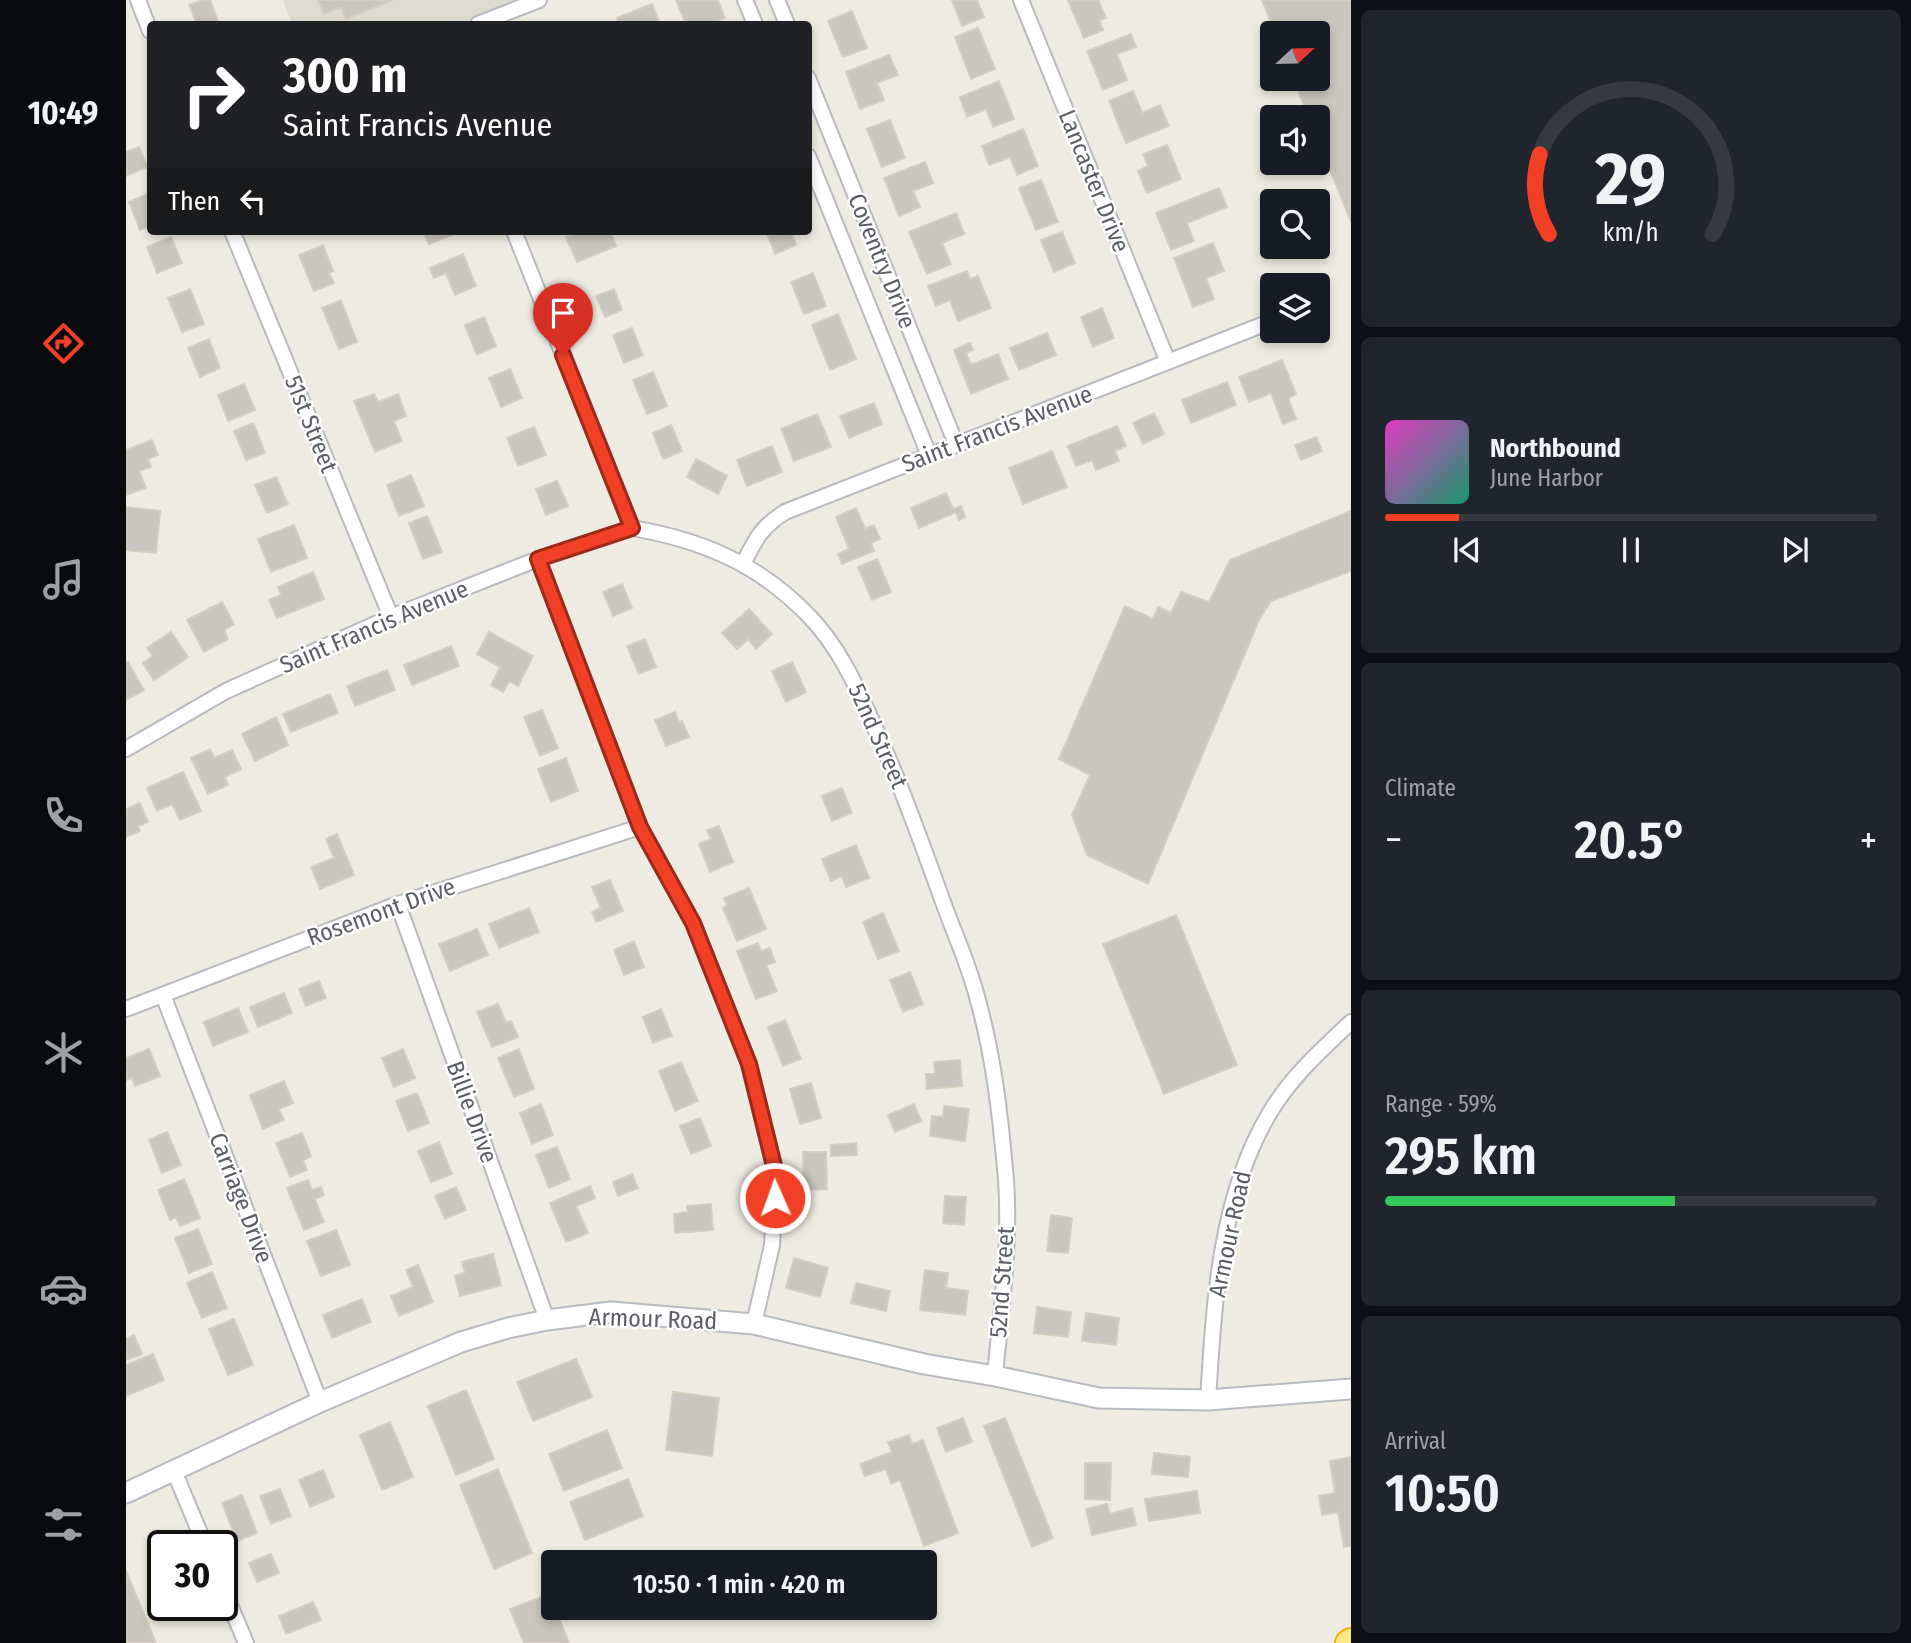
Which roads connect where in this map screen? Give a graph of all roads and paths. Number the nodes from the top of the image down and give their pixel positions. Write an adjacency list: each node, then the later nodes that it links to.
1 (138, 0): 9 (street)
2 (539, 0): 6 (street)
3 (745, 0): 7 (street)
4 (777, 0): 8 (street)
5 (1021, 0): 15 (street, Lancaster Drive)
6 (486, 21)
7 (754, 21)
8 (786, 21)
9 (147, 23)
10 (812, 88): 16 (street, Coventry Drive)
11 (812, 166): 17 (street, Coventry Drive)
12 (234, 235): 21 (street, 51st Street)
13 (516, 235): 18 (street)
14 (1260, 326): 15 (street, Saint Francis Avenue)
15 (1168, 362): 16 (street, Saint Francis Avenue)
16 (956, 444): 17 (street, Saint Francis Avenue)
17 (929, 455): 20 (street, Saint Francis Avenue)
18 (632, 528): 19 (street, Saint Francis Avenue); 20 (street, 52nd Street)
19 (538, 559): 21 (street, Saint Francis Avenue); 23 (street)
20 (743, 564): 30 (street, 52nd Street)
21 (391, 617): 22 (street, Saint Francis Avenue)
22 (126, 749)
23 (640, 827): 24 (street, Rosemont Drive); 29 (street)
24 (398, 904): 25 (street, Rosemont Drive); 28 (street, Billie Drive)
25 (163, 995): 26 (street, Rosemont Drive); 33 (street, Carriage Drive)
26 (126, 1009)
27 (1351, 1022): 32 (street, Armour Road)
28 (547, 1320): 29 (street, Armour Road); 33 (street, Armour Road)
29 (754, 1324): 30 (street, Armour Road)
30 (995, 1376): 32 (street, Armour Road)
31 (1351, 1389): 32 (street, Armour Road)
32 (1208, 1400)
33 (320, 1402): 34 (street, Armour Road)
34 (174, 1471): 35 (street, Armour Road); 36 (street)
35 (126, 1493)
36 (199, 1530)
37 (237, 1621): 38 (street)
38 (246, 1643)

